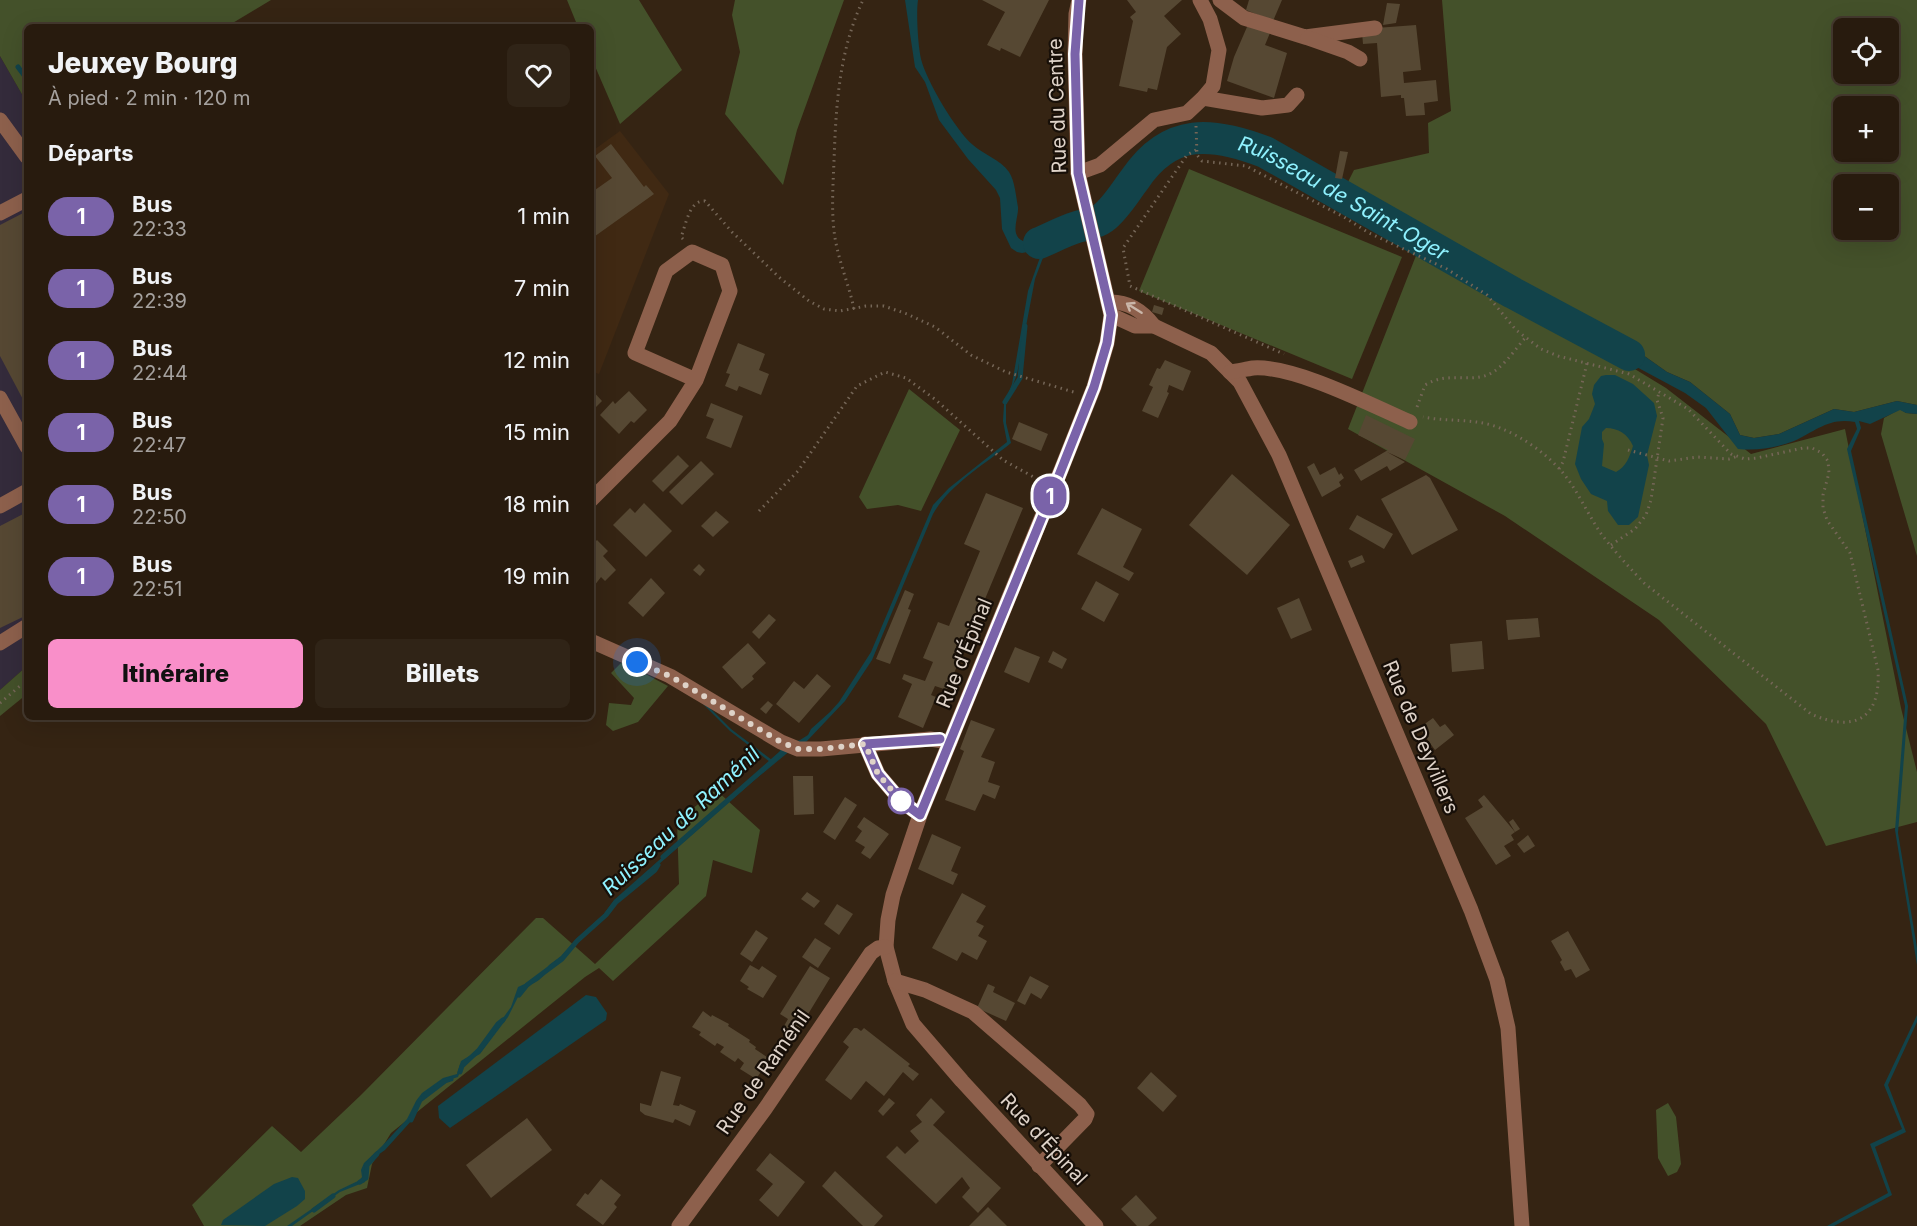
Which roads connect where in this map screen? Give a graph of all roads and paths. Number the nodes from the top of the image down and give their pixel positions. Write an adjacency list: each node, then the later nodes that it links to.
1 (863, 0): 19 (path)
2 (1079, 0): 14 (street, Rue du Centre)
3 (1200, 0): 9 (street)
4 (1220, 0): 6 (street)
5 (1375, 28): 6 (street)
6 (1305, 37): 7 (street)
7 (1360, 59)
8 (1297, 95): 9 (street)
9 (1203, 98): 14 (street)
10 (0, 120): 13 (street)
11 (1195, 144): 12 (path)
12 (1196, 150): 20 (path); 21 (path)
13 (24, 153)
14 (1078, 173): 18 (street, Rue du Centre)
15 (24, 201): 16 (street)
16 (0, 213)
17 (692, 252): 19 (path); 24 (street); 24 (street)
18 (1109, 308): 23 (street, Rue de Deyvillers); 26 (street, Rue d’Épinal)
19 (854, 309): 26 (path)
20 (1526, 337): 22 (path); 33 (path)
21 (1285, 354)
22 (1587, 363): 25 (path); 33 (path)
23 (1230, 372): 28 (street); 53 (street, Rue de Deyvillers)
24 (696, 380): 36 (street)
25 (1659, 393): 31 (path); 32 (path)
26 (1090, 396): 34 (street, Rue d’Épinal)
27 (0, 398): 29 (street)
28 (1410, 422)
29 (24, 442)
30 (1628, 450): 32 (path)
31 (1738, 456): 32 (path); 39 (path)
32 (1655, 457): 39 (path)
33 (1559, 469): 39 (path)
34 (1054, 488): 38 (path); 45 (street, Rue d’Épinal)
35 (24, 493): 37 (street)
36 (594, 497)
37 (0, 506)
38 (759, 511)
39 (1611, 545)
40 (24, 628): 42 (street)
41 (594, 641): 46 (street)
42 (0, 643)
43 (24, 683): 44 (path)
44 (0, 703)
45 (950, 742): 46 (street); 47 (street, Rue d’Épinal)
46 (865, 744): 47 (street)
47 (920, 815): 48 (street, Rue d’Épinal)
48 (886, 947): 49 (street, Rue d’Épinal); 51 (street, Rue de Raménil)
49 (895, 981): 50 (street, Rue d’Épinal); 50 (street)
50 (1039, 1166): 52 (street, Rue d’Épinal)
51 (679, 1226)
52 (1096, 1226)
53 (1522, 1226)

